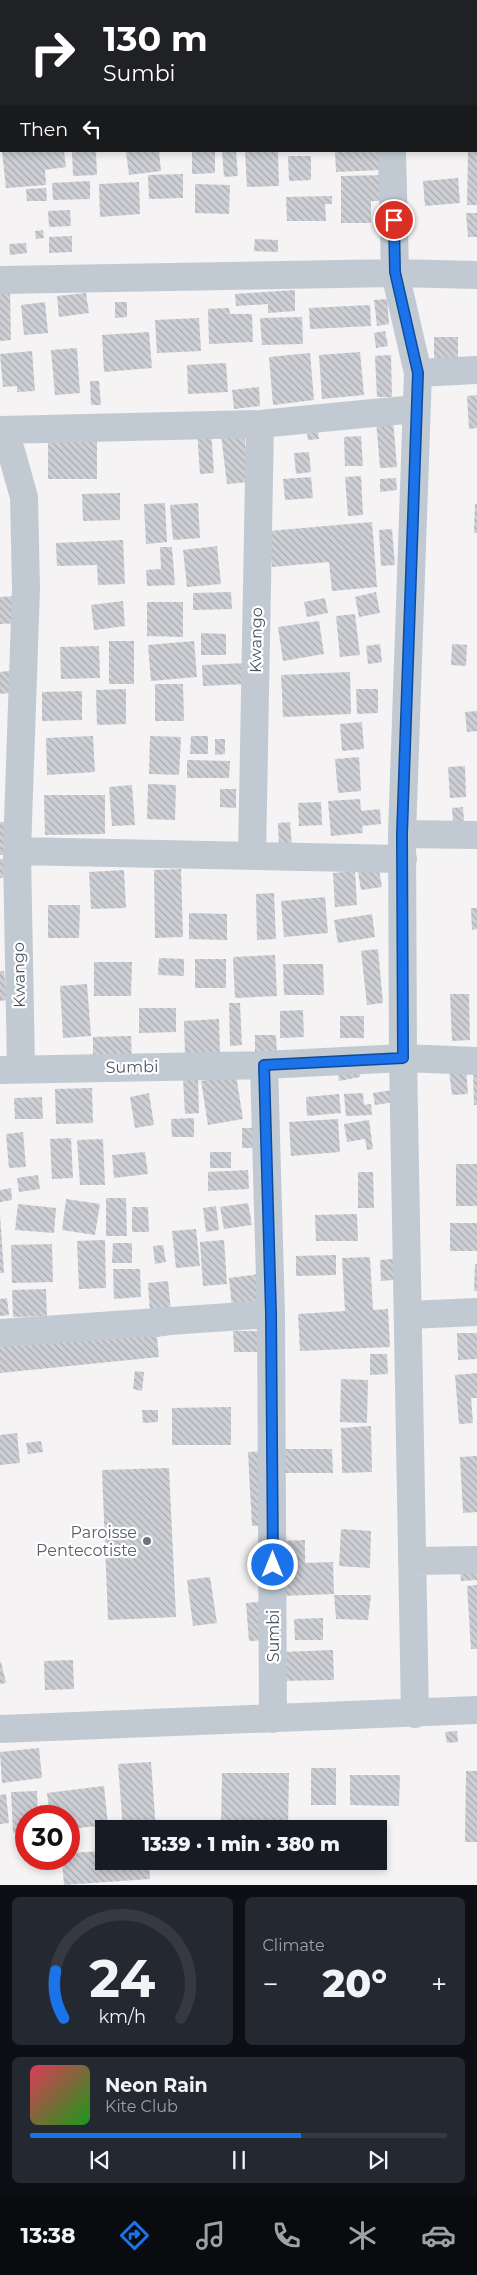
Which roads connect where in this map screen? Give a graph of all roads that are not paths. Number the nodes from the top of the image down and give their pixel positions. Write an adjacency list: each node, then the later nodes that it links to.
1 (392, 152): 2 (street)
2 (395, 272): 3 (street); 4 (street); 6 (street)
3 (477, 275)
4 (0, 280)
5 (477, 370): 6 (street)
6 (418, 373): 7 (street)
7 (415, 409): 8 (street); 12 (street)
8 (260, 424): 9 (street); 14 (street, Kwango)
9 (0, 430)
10 (0, 438): 13 (street, Kwango)
11 (477, 835): 12 (street)
12 (403, 846): 14 (street); 15 (street)
13 (17, 851): 14 (street); 18 (street, Kwango)
14 (252, 856)
15 (403, 1058): 16 (street, Sumbi); 17 (street, Sumbi); 21 (street)
16 (477, 1061)
17 (264, 1065): 18 (street, Sumbi); 20 (street, Sumbi)
18 (10, 1069)
19 (477, 1312): 21 (street)
20 (271, 1314): 22 (street); 27 (street, Sumbi)
21 (409, 1315): 24 (street)
22 (0, 1333)
23 (477, 1560): 24 (street)
24 (412, 1561): 26 (street)
25 (477, 1710): 26 (street)
26 (415, 1714): 27 (street)
27 (273, 1719): 28 (street)
28 (0, 1729)

